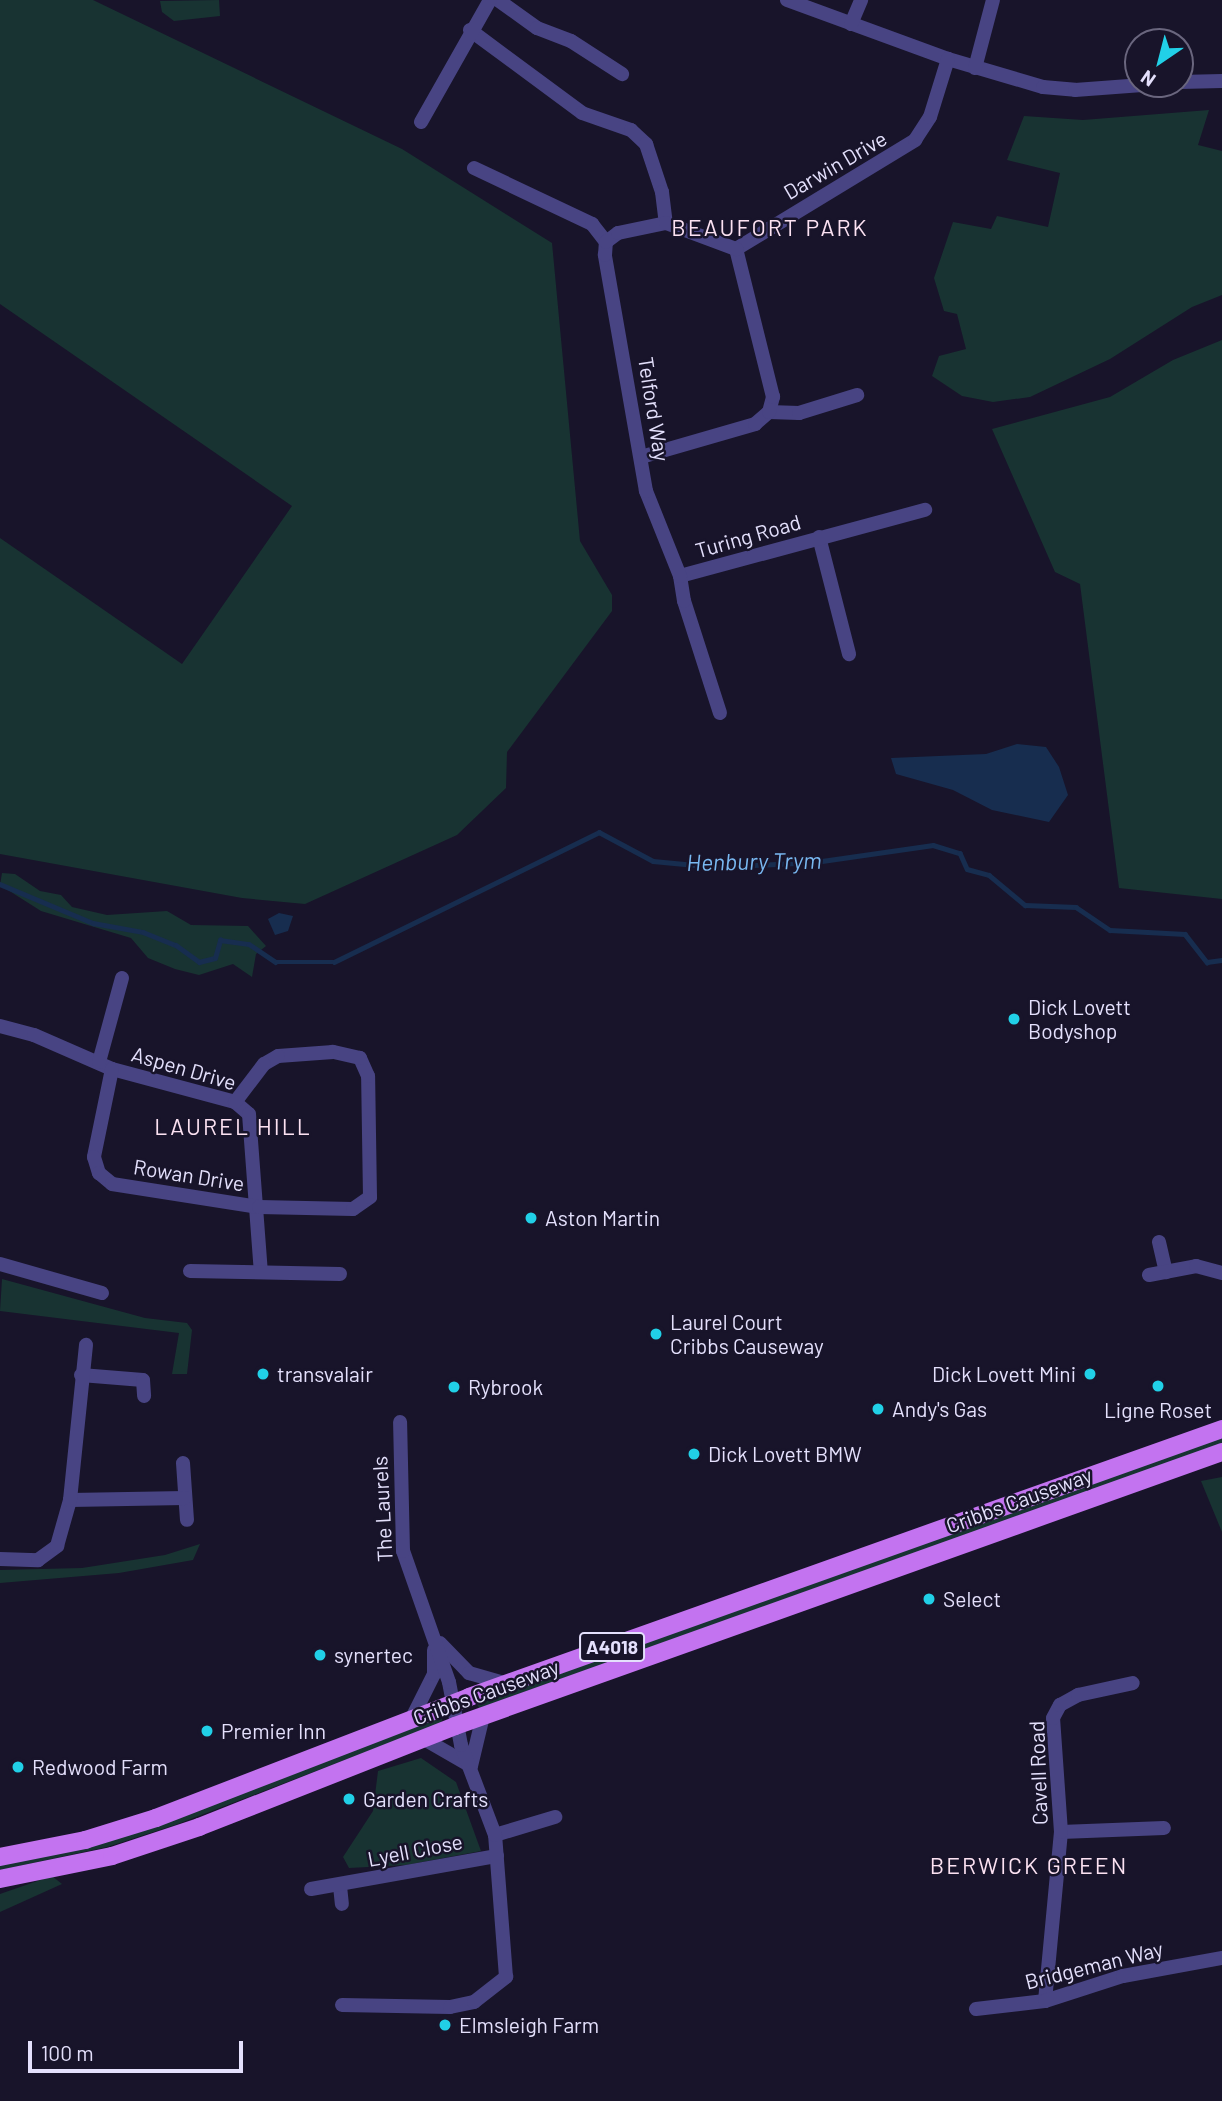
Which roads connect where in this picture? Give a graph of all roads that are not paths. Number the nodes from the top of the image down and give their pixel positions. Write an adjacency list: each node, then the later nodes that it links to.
1 (490, 0): 7 (street)
2 (498, 0): 10 (street)
3 (787, 0): 6 (street)
4 (860, 0): 6 (street)
5 (993, 0): 9 (street)
6 (851, 24): 8 (street)
7 (470, 30): 14 (street); 16 (street)
8 (948, 59): 9 (street); 18 (street, Darwin Drive)
9 (975, 68): 13 (street)
10 (622, 74)
11 (1222, 81): 12 (street)
12 (1194, 82)
13 (1124, 86)
14 (421, 122)
15 (474, 168): 17 (street)
16 (666, 223): 17 (street); 18 (street)
17 (606, 242): 21 (street, Telford Way)
18 (736, 249): 20 (street)
19 (857, 396): 20 (street)
20 (769, 412): 21 (street)
21 (641, 457): 24 (street, Telford Way)
22 (925, 510): 23 (street, Turing Road)
23 (819, 537): 24 (street, Turing Road); 25 (street)
24 (681, 576): 26 (street, Turing Road)
25 (849, 654)
26 (720, 713)
27 (122, 978): 29 (street, Aspen Drive)
28 (0, 1026): 29 (street)
29 (99, 1062): 30 (street, Aspen Drive)
30 (112, 1069): 31 (street, Aspen Drive); 32 (street, Rowan Drive)
31 (235, 1102): 32 (street, Aspen Drive); 32 (street)
32 (259, 1207): 36 (street, Aspen Drive)
33 (1159, 1242): 37 (street)
34 (0, 1264): 41 (street)
35 (190, 1271): 36 (street)
36 (261, 1272): 38 (street)
37 (1166, 1272): 39 (street); 40 (street)
38 (340, 1273)
39 (1222, 1273)
40 (1149, 1275)
41 (102, 1293)
42 (86, 1345): 43 (street)
43 (81, 1375): 44 (street); 50 (street)
44 (144, 1396)
45 (400, 1422): 53 (street, The Laurels)
46 (1222, 1429): 55 (main road, Cribbs Causeway / A4018)
47 (1222, 1452): 57 (main road, Cribbs Causeway / A4018)
48 (183, 1463): 49 (street)
49 (185, 1498): 50 (street); 51 (street)
50 (70, 1500): 52 (street)
51 (187, 1520)
52 (0, 1559)
53 (431, 1631): 55 (street, The Laurels); 56 (street, The Laurels); 58 (street, The Laurels)
54 (1133, 1683): 64 (street, Cavell Road)
55 (508, 1684): 56 (main road, Cribbs Causeway / A4018)
56 (452, 1704): 58 (main road, Cribbs Causeway / A4018); 59 (street, The Laurels)
57 (483, 1716): 59 (main road, Cribbs Causeway / A4018); 61 (street)
58 (411, 1720): 67 (main road, Cribbs Causeway / A4018)
59 (455, 1726): 60 (main road, Cribbs Causeway / A4018); 61 (street, The Laurels)
60 (425, 1739): 61 (street); 68 (main road, Cribbs Causeway / A4018)
61 (471, 1766): 65 (street)
62 (555, 1817): 65 (street)
63 (1164, 1828): 64 (street)
64 (1061, 1832): 73 (street, Cavell Road)
65 (495, 1835): 66 (street)
66 (497, 1856): 69 (street, Lyell Close); 74 (street)
67 (0, 1857)
68 (0, 1879)
69 (340, 1886): 70 (street, Lyell Close); 71 (street)
70 (311, 1889)
71 (342, 1904)
72 (1222, 1958): 73 (street, Bridgeman Way)
73 (1045, 2001): 75 (street, Bridgeman Way)
74 (342, 2005)
75 (976, 2010)

